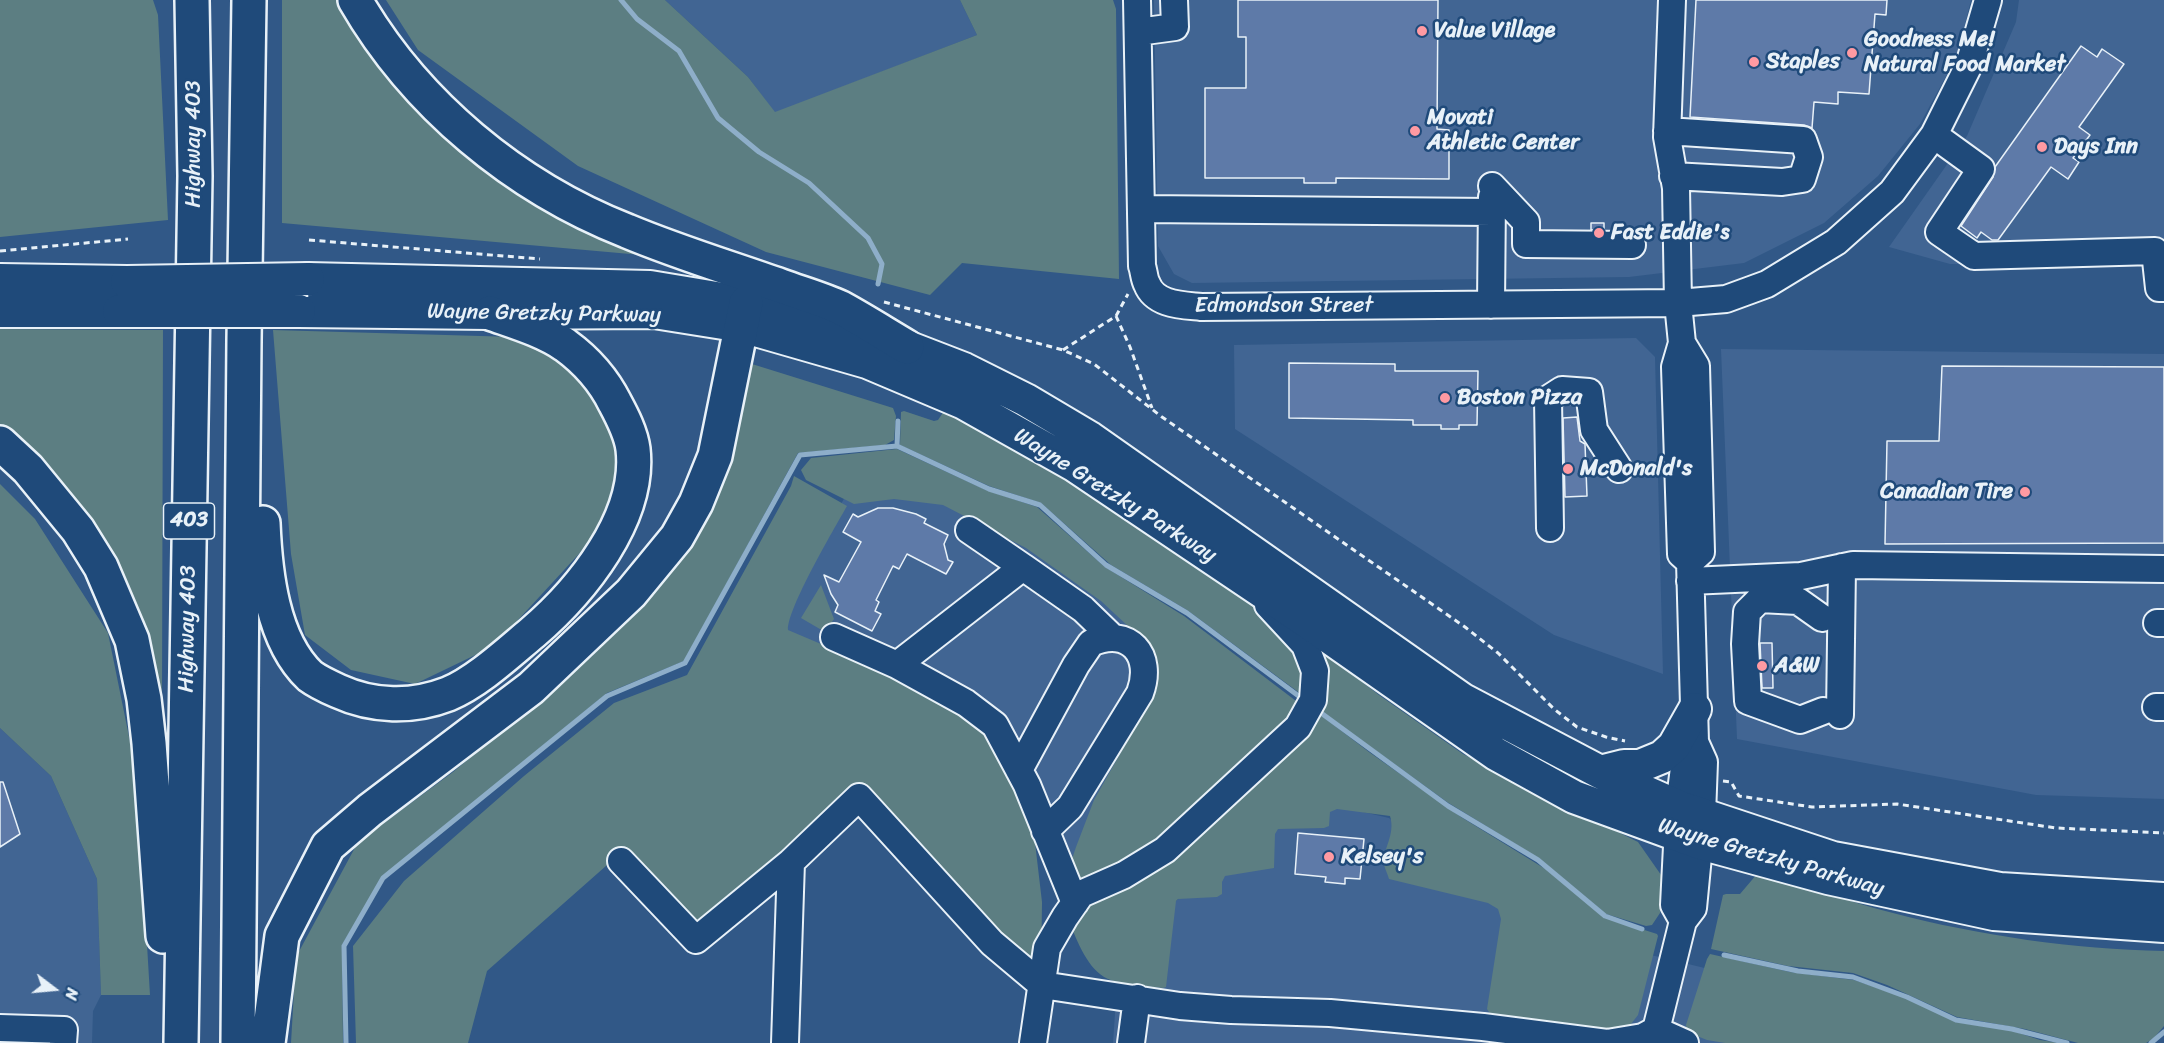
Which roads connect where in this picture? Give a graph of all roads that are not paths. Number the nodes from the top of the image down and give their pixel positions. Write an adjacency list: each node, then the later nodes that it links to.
1 (173, 0): 12 (highway)
2 (192, 0): 12 (highway, Highway 403 / 403)
3 (249, 0): 25 (highway, 403)
4 (355, 0): 26 (highway)
5 (1137, 0): 9 (street, Edmondson Street)
6 (1174, 0): 9 (street)
7 (1672, 0): 10 (street)
8 (1988, 0): 11 (street, Edmondson Street)
9 (1138, 32): 14 (street, Edmondson Street)
10 (1667, 131): 13 (street); 13 (street)
11 (1934, 135): 18 (street); 20 (street, Edmondson Street)
12 (195, 176): 56 (highway, Highway 403 / 403)
13 (1673, 176): 20 (street)
14 (1141, 209): 15 (street); 21 (street, Edmondson Street)
15 (1492, 212): 16 (street); 21 (street)
16 (1632, 245)
17 (0, 280): 19 (main road, Wayne Gretzky Parkway)
18 (2164, 288)
19 (123, 297): 22 (main road, Wayne Gretzky Parkway); 23 (main road, Wayne Gretzky Parkway, bridge); 24 (main road, Wayne Gretzky Parkway, bridge)
20 (1678, 303): 21 (street, Edmondson Street); 34 (street)
21 (1491, 305)
22 (0, 311)
23 (490, 314): 24 (main road, Wayne Gretzky Parkway); 25 (highway)
24 (744, 314): 26 (main road, Wayne Gretzky Parkway); 35 (main road, Wayne Gretzky Parkway); 58 (highway)
25 (244, 340): 57 (highway, 403)
26 (907, 347): 42 (main road, Wayne Gretzky Parkway)
27 (0, 443): 55 (highway)
28 (1620, 469): 29 (street)
29 (1550, 528)
30 (969, 530): 31 (street)
31 (1023, 567): 38 (street); 39 (street)
32 (1842, 567): 33 (street); 34 (street); 36 (street)
33 (2164, 569)
34 (1690, 571): 40 (street)
35 (1241, 577): 43 (main road, Wayne Gretzky Parkway); 48 (street)
36 (1822, 618)
37 (834, 637): 39 (street)
38 (1112, 637): 41 (street); 44 (street)
39 (897, 665): 41 (street)
40 (1695, 709): 42 (main road); 43 (street)
41 (1019, 770): 44 (street)
42 (1600, 772): 43 (main road, Wayne Gretzky Parkway)
43 (1690, 825): 47 (main road, Wayne Gretzky Parkway); 49 (main road, Wayne Gretzky Parkway); 53 (street)
44 (1045, 831): 48 (street)
45 (621, 861): 46 (street)
46 (791, 862): 50 (street); 59 (street)
47 (2164, 899)
48 (1075, 903): 50 (street)
49 (2164, 926)
50 (1042, 985): 51 (street); 60 (street)
51 (1137, 998): 61 (street); 62 (street)
52 (0, 1028): 54 (street)
53 (1657, 1037): 62 (street); 63 (street)
54 (63, 1043)
55 (170, 1043)
56 (181, 1043)
57 (238, 1043)
58 (268, 1043)
59 (785, 1043)
60 (1033, 1043)
61 (1131, 1043)
62 (1607, 1043)
63 (1685, 1043)

